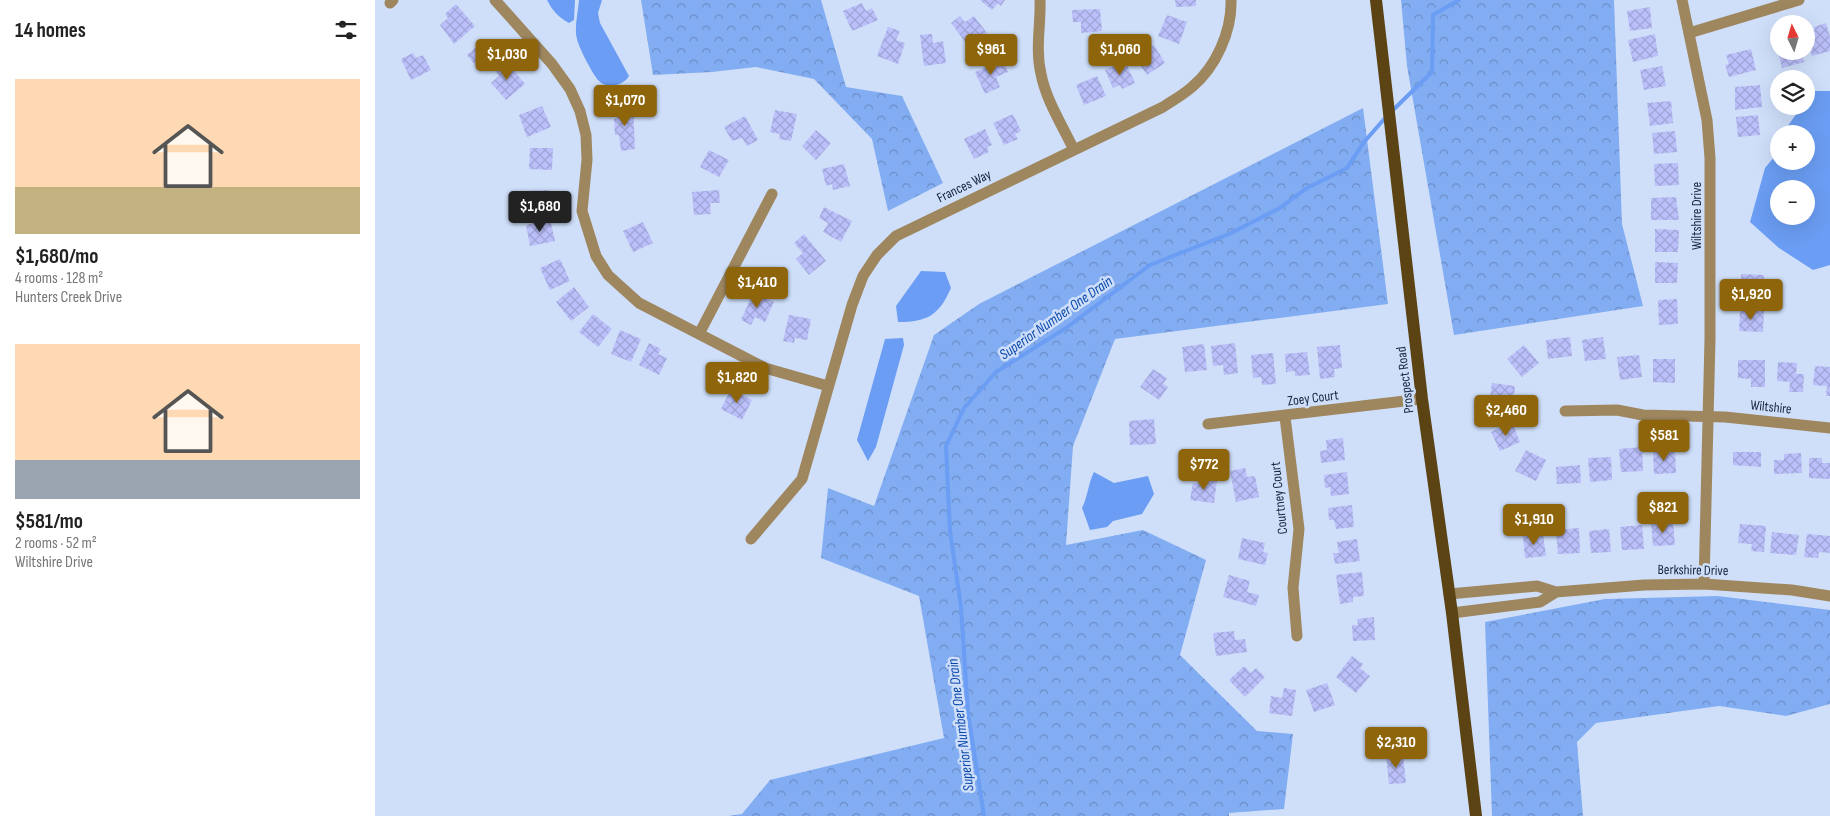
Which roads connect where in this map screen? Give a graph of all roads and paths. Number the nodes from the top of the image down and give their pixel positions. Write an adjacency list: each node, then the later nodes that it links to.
1 (495, 0): 10 (street)
2 (1039, 0): 8 (street)
3 (1231, 0): 8 (street, Frances Way)
4 (1376, 0): 12 (main road, Prospect Road)
5 (1681, 0): 7 (street, Wiltshire Drive)
6 (1799, 0): 7 (street)
7 (1689, 33): 15 (street, Wiltshire Drive)
8 (1073, 148): 11 (street, Frances Way)
9 (772, 194): 10 (street)
10 (699, 334): 11 (street)
11 (828, 386): 18 (street, Frances Way)
12 (1422, 399): 14 (street, Zoey Court); 21 (main road, Prospect Road)
13 (1565, 410): 15 (street, Wiltshire)
14 (1285, 416): 16 (street, Zoey Court); 24 (street, Courtney Court)
15 (1709, 418): 17 (street, Wiltshire); 19 (street, Wiltshire Drive)
16 (1208, 424)
17 (1830, 428)
18 (751, 539)
19 (1704, 584): 20 (street, Berkshire Drive); 22 (street, Berkshire Drive)
20 (1556, 592): 21 (street, Berkshire Drive); 23 (street, Berkshire Drive)
21 (1449, 594): 23 (main road, Prospect Road)
22 (1830, 596)
23 (1452, 612): 25 (main road, Prospect Road)
24 (1297, 636)
25 (1476, 816)

